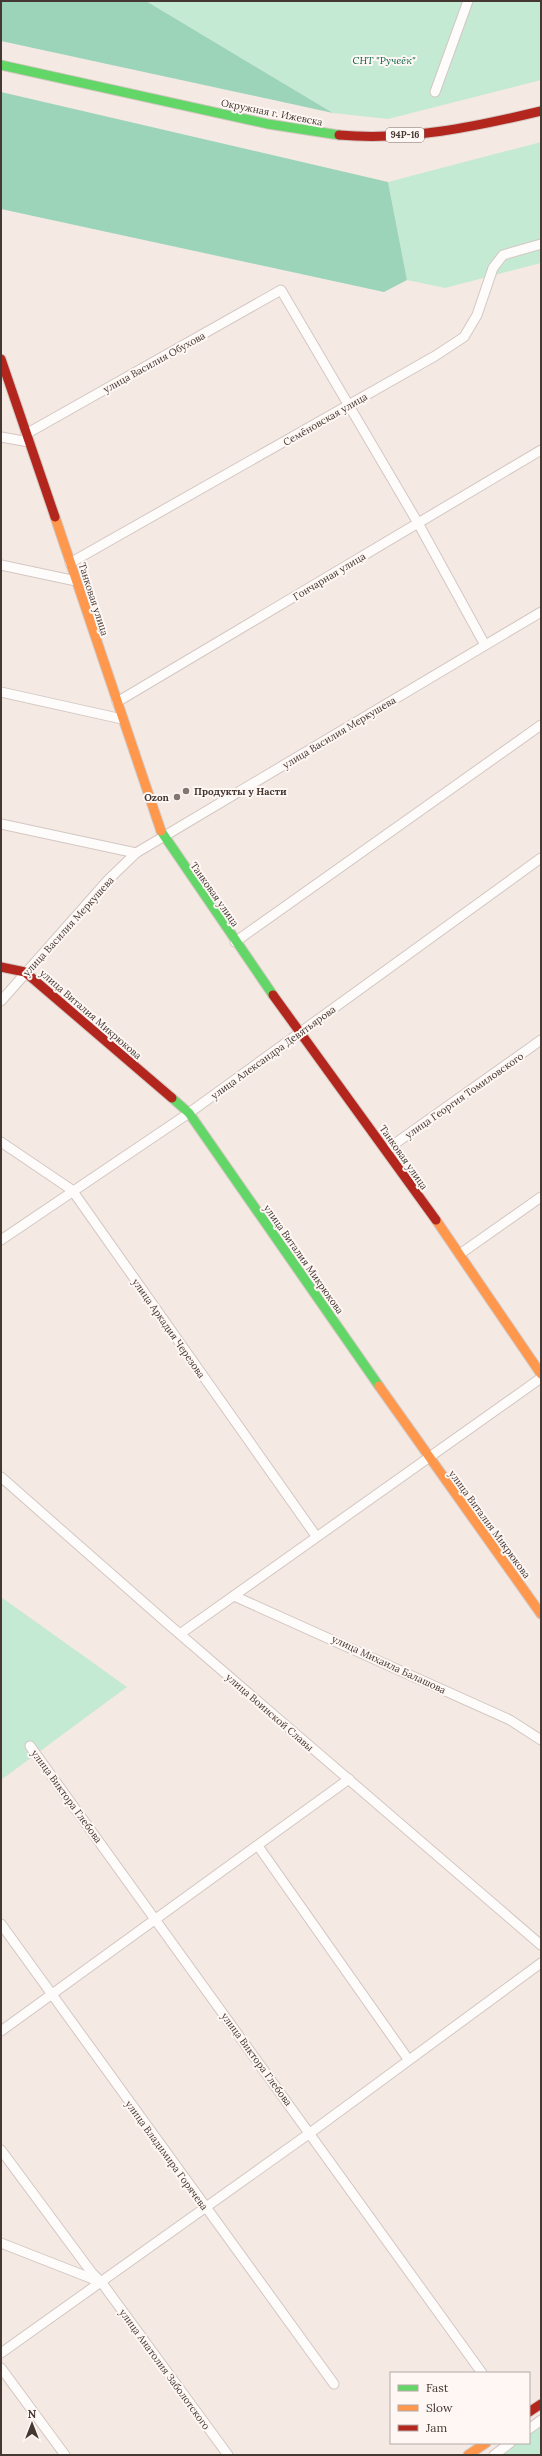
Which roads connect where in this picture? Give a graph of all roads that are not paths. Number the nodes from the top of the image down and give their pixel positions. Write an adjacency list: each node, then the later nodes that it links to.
1 (468, 1): 3 (street)
2 (1, 65): 4 (street, Окружная г. Ижевска / 94Р-16)
3 (435, 92)
4 (541, 111)
5 (541, 244): 7 (street, Семёновская улица)
6 (1, 360): 9 (street, Танковая улица)
7 (349, 405): 9 (street, улица Василия Обухова); 11 (street); 12 (street, Семёновская улица)
8 (1, 437): 9 (street)
9 (28, 438): 12 (street, Танковая улица)
10 (541, 450): 11 (street, Гончарная улица)
11 (418, 523): 16 (street); 18 (street, Гончарная улица)
12 (70, 563): 14 (street, Танковая улица)
13 (1, 565): 14 (street)
14 (76, 581): 18 (street, Танковая улица)
15 (541, 612): 16 (street, улица Василия Меркушева)
16 (485, 645): 22 (street, улица Василия Меркушева)
17 (1, 692): 19 (street)
18 (117, 702): 19 (street, Танковая улица)
19 (122, 719): 22 (street, Танковая улица)
20 (541, 725): 25 (street)
21 (1, 824): 23 (street)
22 (163, 836): 23 (street, улица Василия Меркушева); 25 (street, Танковая улица)
23 (136, 853): 27 (street, улица Василия Меркушева)
24 (541, 858): 29 (street, улица Александра Девятьярова)
25 (235, 942): 29 (street, Танковая улица)
26 (1, 967): 27 (street, улица Виталия Микрюкова)
27 (25, 972): 28 (street, улица Василия Меркушева); 31 (street, улица Виталия Микрюкова)
28 (1, 1001)
29 (301, 1033): 31 (street, улица Александра Девятьярова); 33 (street, Танковая улица)
30 (541, 1040): 33 (street, улица Георгия Томиловского)
31 (189, 1113): 34 (street, улица Александра Девятьярова); 40 (street, улица Виталия Микрюкова)
32 (1, 1142): 34 (street, улица Аркадия Черезова)
33 (386, 1150): 37 (street, Танковая улица)
34 (72, 1190): 36 (street, улица Александра Девятьярова); 42 (street, улица Аркадия Черезова)
35 (541, 1197): 37 (street)
36 (1, 1240)
37 (460, 1254): 38 (street, Танковая улица)
38 (541, 1374)
39 (541, 1378): 40 (street)
40 (429, 1457): 42 (street); 44 (street, улица Виталия Микрюкова)
41 (1, 1477): 45 (street, улица Воинской Славы)
42 (316, 1536): 43 (street)
43 (234, 1596): 45 (street); 46 (street, улица Михаила Балашова)
44 (541, 1614)
45 (180, 1634): 48 (street, улица Воинской Славы)
46 (541, 1740)
47 (30, 1746): 50 (street, улица Виктора Глебова)
48 (349, 1779): 49 (street); 52 (street, улица Воинской Славы)
49 (258, 1846): 50 (street); 56 (street)
50 (155, 1919): 54 (street); 57 (street, улица Виктора Глебова)
51 (1, 1924): 54 (street, улица Владимира Горячева)
52 (541, 1945)
53 (541, 1963): 56 (street)
54 (52, 1994): 55 (street); 59 (street, улица Владимира Горячева)
55 (1, 2031)
56 (408, 2059): 57 (street)
57 (310, 2133): 59 (street); 64 (street, улица Виктора Глебова)
58 (1, 2150): 61 (street, улица Анатолия Заболотского)
59 (204, 2207): 61 (street); 65 (street, улица Владимира Горячева)
60 (1, 2243): 61 (street)
61 (102, 2283): 62 (street); 73 (street, улица Анатолия Заболотского)
62 (1, 2353)
63 (1, 2368): 72 (street)
64 (481, 2372)
65 (334, 2384)
66 (541, 2404): 67 (street)
67 (530, 2411)
68 (541, 2420): 69 (street)
69 (530, 2428)
70 (484, 2444): 74 (street)
71 (509, 2444): 75 (street)
72 (65, 2455)
73 (228, 2455)
74 (468, 2455)
75 (494, 2455)

